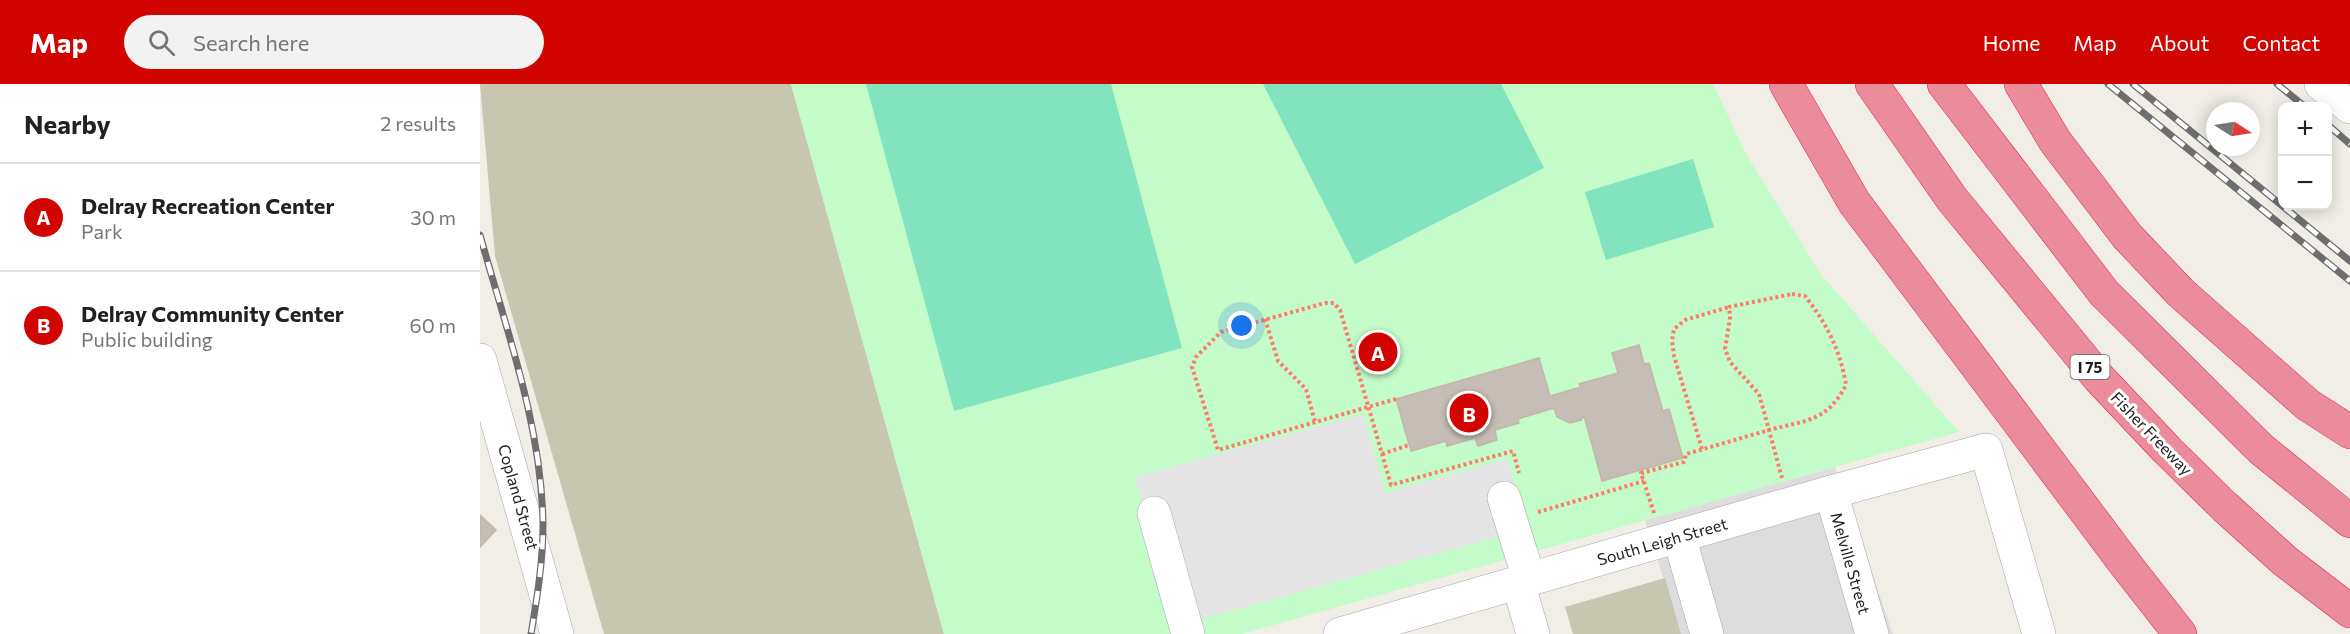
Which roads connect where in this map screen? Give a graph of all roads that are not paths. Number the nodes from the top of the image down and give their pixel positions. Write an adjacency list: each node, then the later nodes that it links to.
1 (1786, 84): 23 (highway)
2 (1872, 84): 15 (highway, Fisher Freeway / I 75)
3 (1944, 84): 12 (highway)
4 (2021, 84): 8 (highway)
5 (2321, 84): 6 (street)
6 (2350, 107)
7 (480, 360): 17 (street, Copland Street)
8 (2350, 432)
9 (1831, 492): 13 (street, South Leigh Street); 21 (street, Melville Street); 22 (street, South Leigh Street)
10 (1519, 498): 14 (street)
11 (1154, 513): 18 (street)
12 (2350, 520)
13 (1679, 536): 14 (street, South Leigh Street); 20 (street)
14 (1523, 581): 16 (street, South Leigh Street); 19 (street)
15 (2350, 611)
16 (1359, 631)
17 (557, 634)
18 (1188, 634)
19 (1533, 634)
20 (1707, 634)
21 (1872, 634)
22 (2039, 634)
23 (2180, 634)

